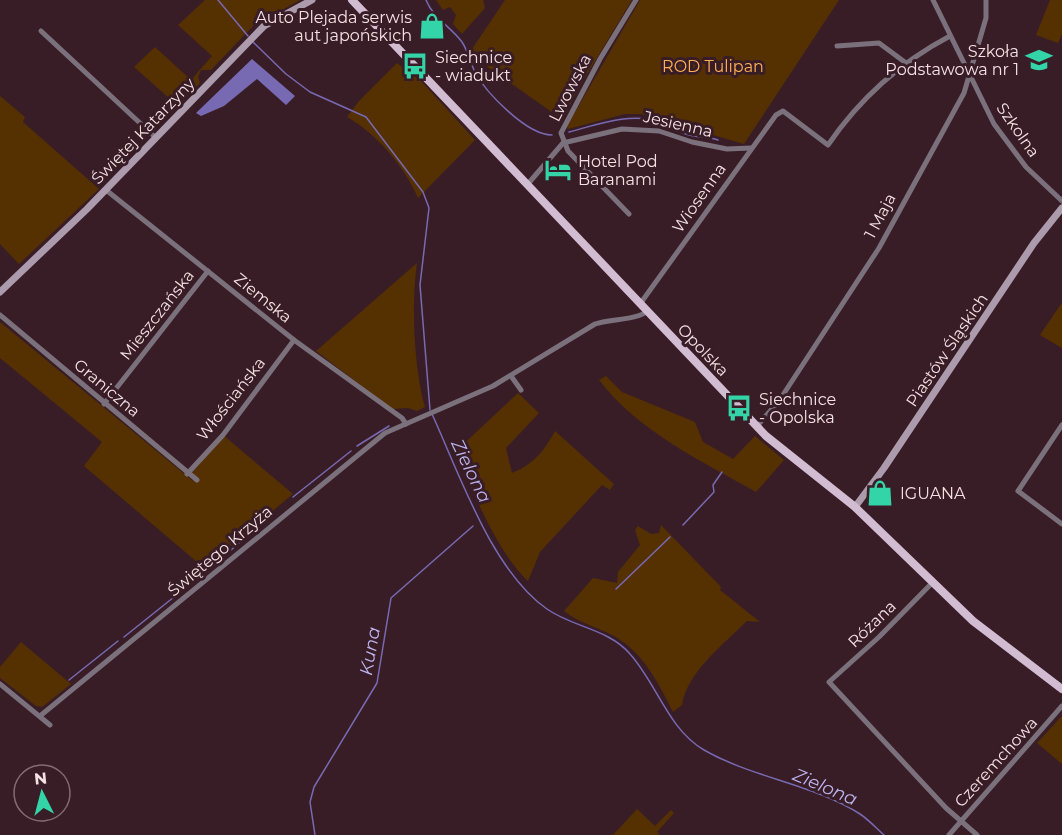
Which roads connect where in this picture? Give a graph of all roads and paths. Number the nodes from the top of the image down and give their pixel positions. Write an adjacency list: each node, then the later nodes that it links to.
1 (312, 0): 11 (street, Świętej Katarzyny)
2 (352, 0): 14 (main road, Opolska)
3 (636, 0): 12 (street, Lwowska)
4 (933, 0): 7 (street, Szkolna)
5 (987, 0): 10 (street, 1 Maja)
6 (41, 31): 11 (street)
7 (950, 36): 9 (street); 10 (street, Szkolna)
8 (837, 46): 9 (street)
9 (906, 63): 13 (street, Wiosenna)
10 (969, 76): 16 (street, Szkolna); 30 (street, 1 Maja)
11 (156, 138): 15 (street, Świętej Katarzyny)
12 (563, 143): 13 (street, Jesienna); 14 (street, Lwowska); 18 (street)
13 (751, 148): 21 (street, Wiosenna)
14 (527, 185): 21 (main road, Opolska)
15 (106, 190): 19 (street, Ziemska); 20 (street, Świętej Katarzyny)
16 (1062, 201)
17 (1062, 208): 33 (street, Piastów Śląskich)
18 (629, 214)
19 (208, 271): 24 (street, Ziemska); 27 (street, Mieszczańska)
20 (0, 292)
21 (640, 304): 22 (main road, Opolska)
22 (647, 311): 25 (street); 30 (main road, Opolska)
23 (0, 315): 27 (street, Graniczna)
24 (294, 340): 28 (street, Ziemska); 31 (street, Włościańska)
25 (511, 376): 26 (street); 28 (street, Świętego Krzyża)
26 (521, 390)
27 (104, 404): 31 (street, Graniczna)
28 (406, 424): 39 (street, Świętego Krzyża)
29 (1062, 425): 34 (street)
30 (757, 426): 33 (main road, Opolska)
31 (187, 474): 32 (street, Graniczna)
32 (197, 480)
33 (855, 507): 35 (main road, Opolska)
34 (1062, 525)
35 (932, 583): 37 (main road, Opolska); 41 (street, Różana)
36 (0, 684): 39 (street)
37 (1062, 689)
38 (1062, 706): 41 (street, Czeremchowa)
39 (40, 716): 40 (street)
40 (50, 725)
41 (961, 821): 42 (street, Czeremchowa); 43 (street)
42 (949, 835)
43 (977, 835)

